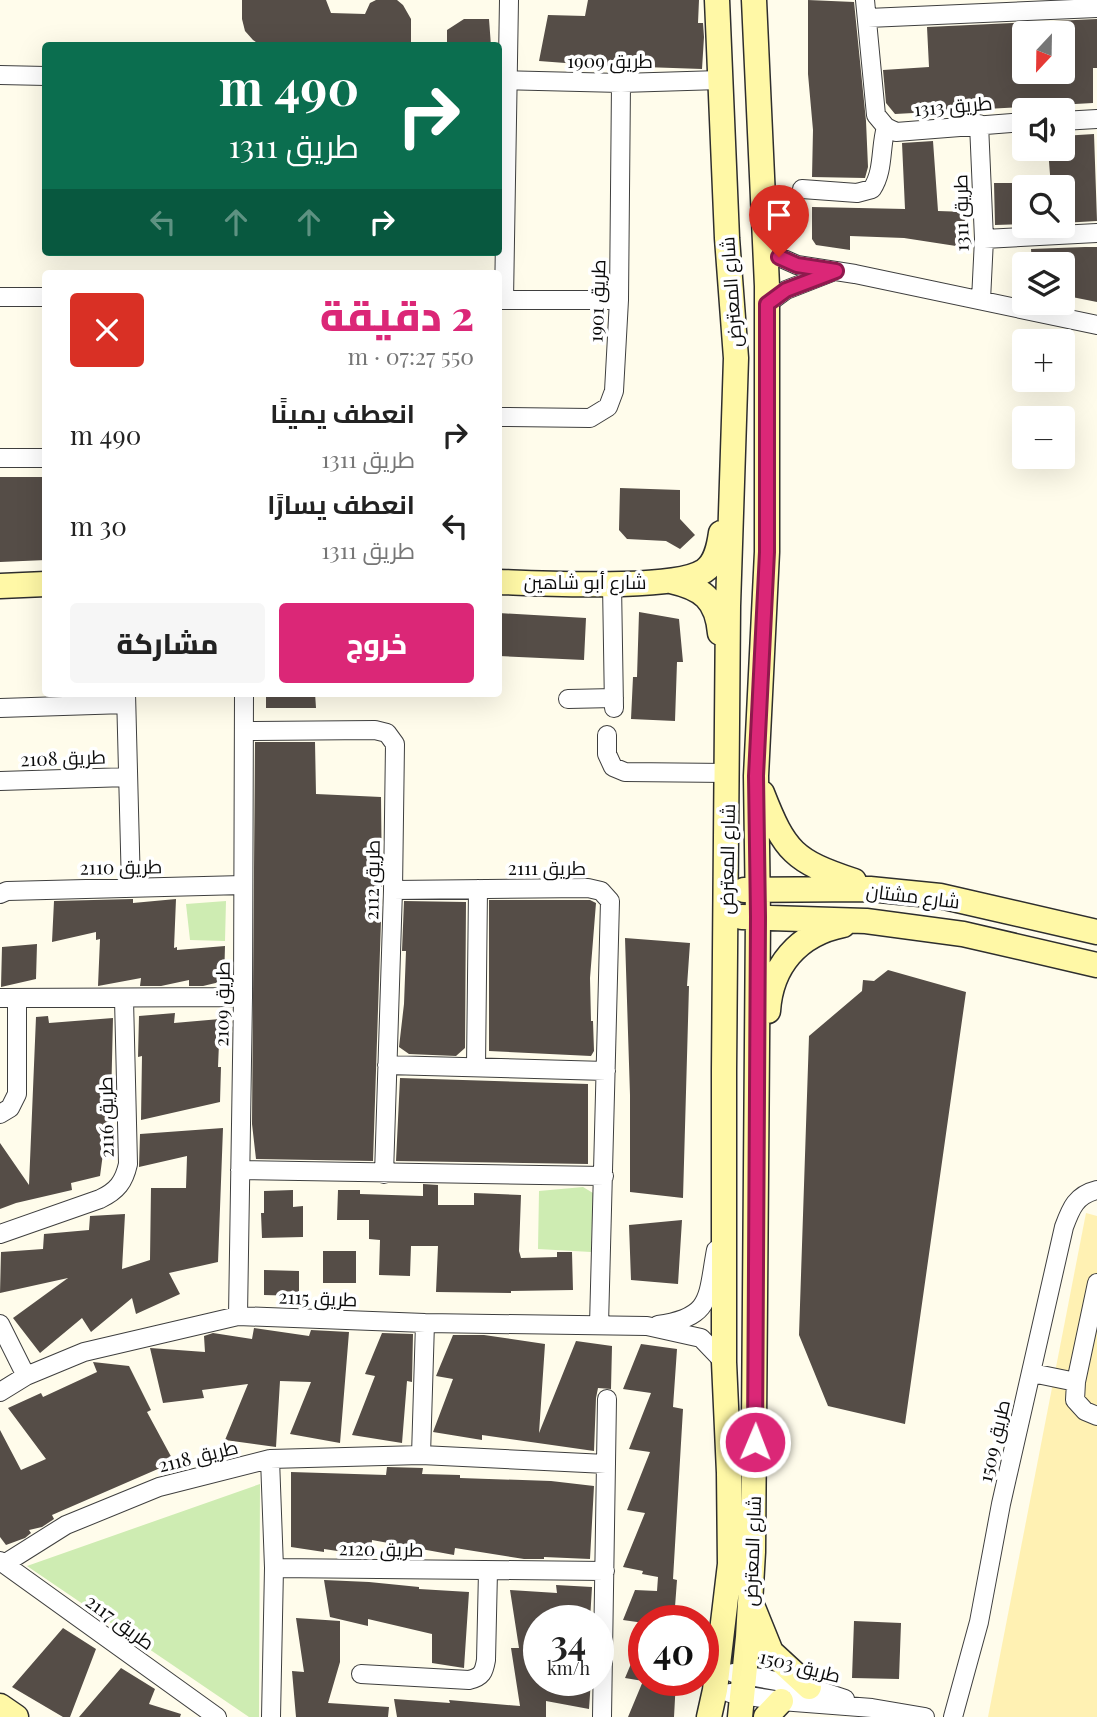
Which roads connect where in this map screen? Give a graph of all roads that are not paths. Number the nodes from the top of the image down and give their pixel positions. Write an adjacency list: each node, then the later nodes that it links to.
1 (509, 0): 9 (street)
2 (717, 0): 10 (street, شارع المعترض)
3 (754, 0): 19 (street, شارع المعترض)
4 (865, 0): 6 (street)
5 (1097, 8): 6 (street)
6 (868, 18): 16 (street)
7 (0, 75): 8 (street)
8 (42, 76)
9 (503, 80): 11 (street, طريق 1909); 18 (street)
10 (720, 80): 11 (street, طريق 1909); 31 (street, شارع المعترض)
11 (621, 83): 26 (street, طريق 1901)
12 (1097, 120): 13 (street)
13 (1075, 121)
14 (1012, 123): 15 (street, طريق 1313)
15 (979, 124): 16 (street, طريق 1313); 21 (street, طريق 1311)
16 (886, 127): 17 (street)
17 (802, 189)
18 (502, 194)
19 (764, 220): 22 (street); 28 (street, شارع المعترض)
20 (1097, 233): 21 (street)
21 (984, 239): 27 (street, طريق 1311)
22 (836, 271): 27 (street); 28 (street)
23 (0, 297): 24 (street)
24 (42, 297)
25 (502, 300): 26 (street)
26 (619, 300): 30 (street, طريق 1901)
27 (981, 300): 29 (street)
28 (767, 304): 47 (street, شارع المعترض)
29 (1097, 325)
30 (502, 417)
31 (733, 438): 34 (street, شارع أبو شاهين); 39 (street, شارع المعترض)
32 (0, 458): 33 (street)
33 (42, 458)
34 (671, 581): 36 (street, شارع أبو شاهين); 39 (street, شارع أبو شاهين)
35 (502, 582): 36 (street, شارع أبو شاهين)
36 (612, 583): 42 (street)
37 (42, 584): 38 (street)
38 (0, 586)
39 (729, 689): 46 (street, شارع المعترض)
40 (244, 697): 44 (street, طريق 2109)
41 (126, 699): 43 (street, طريق 2108); 48 (street, طريق 2108)
42 (568, 699)
43 (0, 708)
44 (244, 731): 50 (street, طريق 2109); 53 (street, طريق 2112)
45 (607, 735): 46 (street)
46 (728, 773): 55 (street, شارع المعترض)
47 (756, 776): 52 (street); 56 (street, شارع المعترض)
48 (128, 777): 49 (street, طريق 2108); 51 (street, طريق 2108)
49 (0, 781)
50 (243, 885): 51 (street, طريق 2110); 63 (street, طريق 2109)
51 (131, 888): 57 (street, طريق 2110)
52 (870, 888): 56 (street, شارع مشتان); 61 (street, شارع مشتان)
53 (393, 890): 54 (street, طريق 2111); 66 (street, طريق 2112)
54 (478, 890): 67 (street); 68 (street, طريق 2111)
55 (726, 890): 56 (street, شارع مشتان); 58 (street, شارع المعترض)
56 (758, 890): 59 (street, شارع المعترض)
57 (0, 894)
58 (726, 917): 59 (street, شارع مشتان); 75 (street, شارع المعترض)
59 (758, 917): 60 (street, شارع مشتان); 69 (street, شارع المعترض)
60 (866, 920): 62 (street, شارع مشتان); 69 (street)
61 (1095, 930)
62 (1097, 965)
63 (243, 997): 65 (street); 71 (street, طريق 2109)
64 (9, 999): 65 (street); 70 (street)
65 (124, 999): 76 (street, طريق 2116)
66 (387, 1065): 67 (street); 72 (street, طريق 2112)
67 (475, 1067): 68 (street)
68 (606, 1070): 73 (street, طريق 2111)
69 (756, 1094): 97 (street, شارع المعترض)
70 (0, 1114)
71 (240, 1170): 72 (street); 78 (street, طريق 2109)
72 (384, 1174): 73 (street)
73 (604, 1176): 81 (street, طريق 2111)
74 (1097, 1190): 84 (street, طريق 1509)
75 (724, 1204): 82 (street, طريق 2115); 83 (street, شارع المعترض)
76 (0, 1234)
77 (1097, 1283): 86 (street)
78 (238, 1316): 79 (street, طريق 2115); 85 (street, طريق 2115)
79 (425, 1323): 81 (street, طريق 2115); 90 (street)
80 (0, 1324): 85 (street)
81 (599, 1325): 82 (street, طريق 2115)
82 (647, 1326): 83 (street, طريق 2115)
83 (724, 1362): 98 (street, شارع المعترض)
84 (1032, 1373): 86 (street); 113 (street, طريق 1509)
85 (26, 1376): 87 (street, طريق 2115)
86 (1076, 1382): 89 (street)
87 (0, 1392)
88 (607, 1399): 92 (street)
89 (1097, 1416)
90 (421, 1455): 91 (street, طريق 2118); 92 (street, طريق 2118)
91 (270, 1459): 93 (street, طريق 2118); 94 (street)
92 (606, 1464): 96 (street)
93 (2, 1563): 108 (street, طريق 2117)
94 (274, 1568): 95 (street, طريق 2120); 109 (street)
95 (488, 1571): 96 (street, طريق 2120); 99 (street)
96 (605, 1571): 110 (street)
97 (751, 1599): 101 (street); 103 (street, شارع المعترض)
98 (719, 1655)
99 (361, 1674)
100 (719, 1682): 103 (street, طريق 1503)
101 (808, 1687): 103 (street, طريق 1503); 105 (street, طريق 1503)
102 (713, 1696): 111 (street, شارع المعترض)
103 (743, 1696): 106 (street, طريق 1503)
104 (0, 1706): 107 (street)
105 (872, 1708): 106 (street, طريق 1503); 112 (street, طريق 1503)
106 (774, 1709)
107 (16, 1717)
108 (217, 1717)
109 (271, 1717)
110 (603, 1717)
111 (709, 1717)
112 (925, 1717)
113 (953, 1717)

